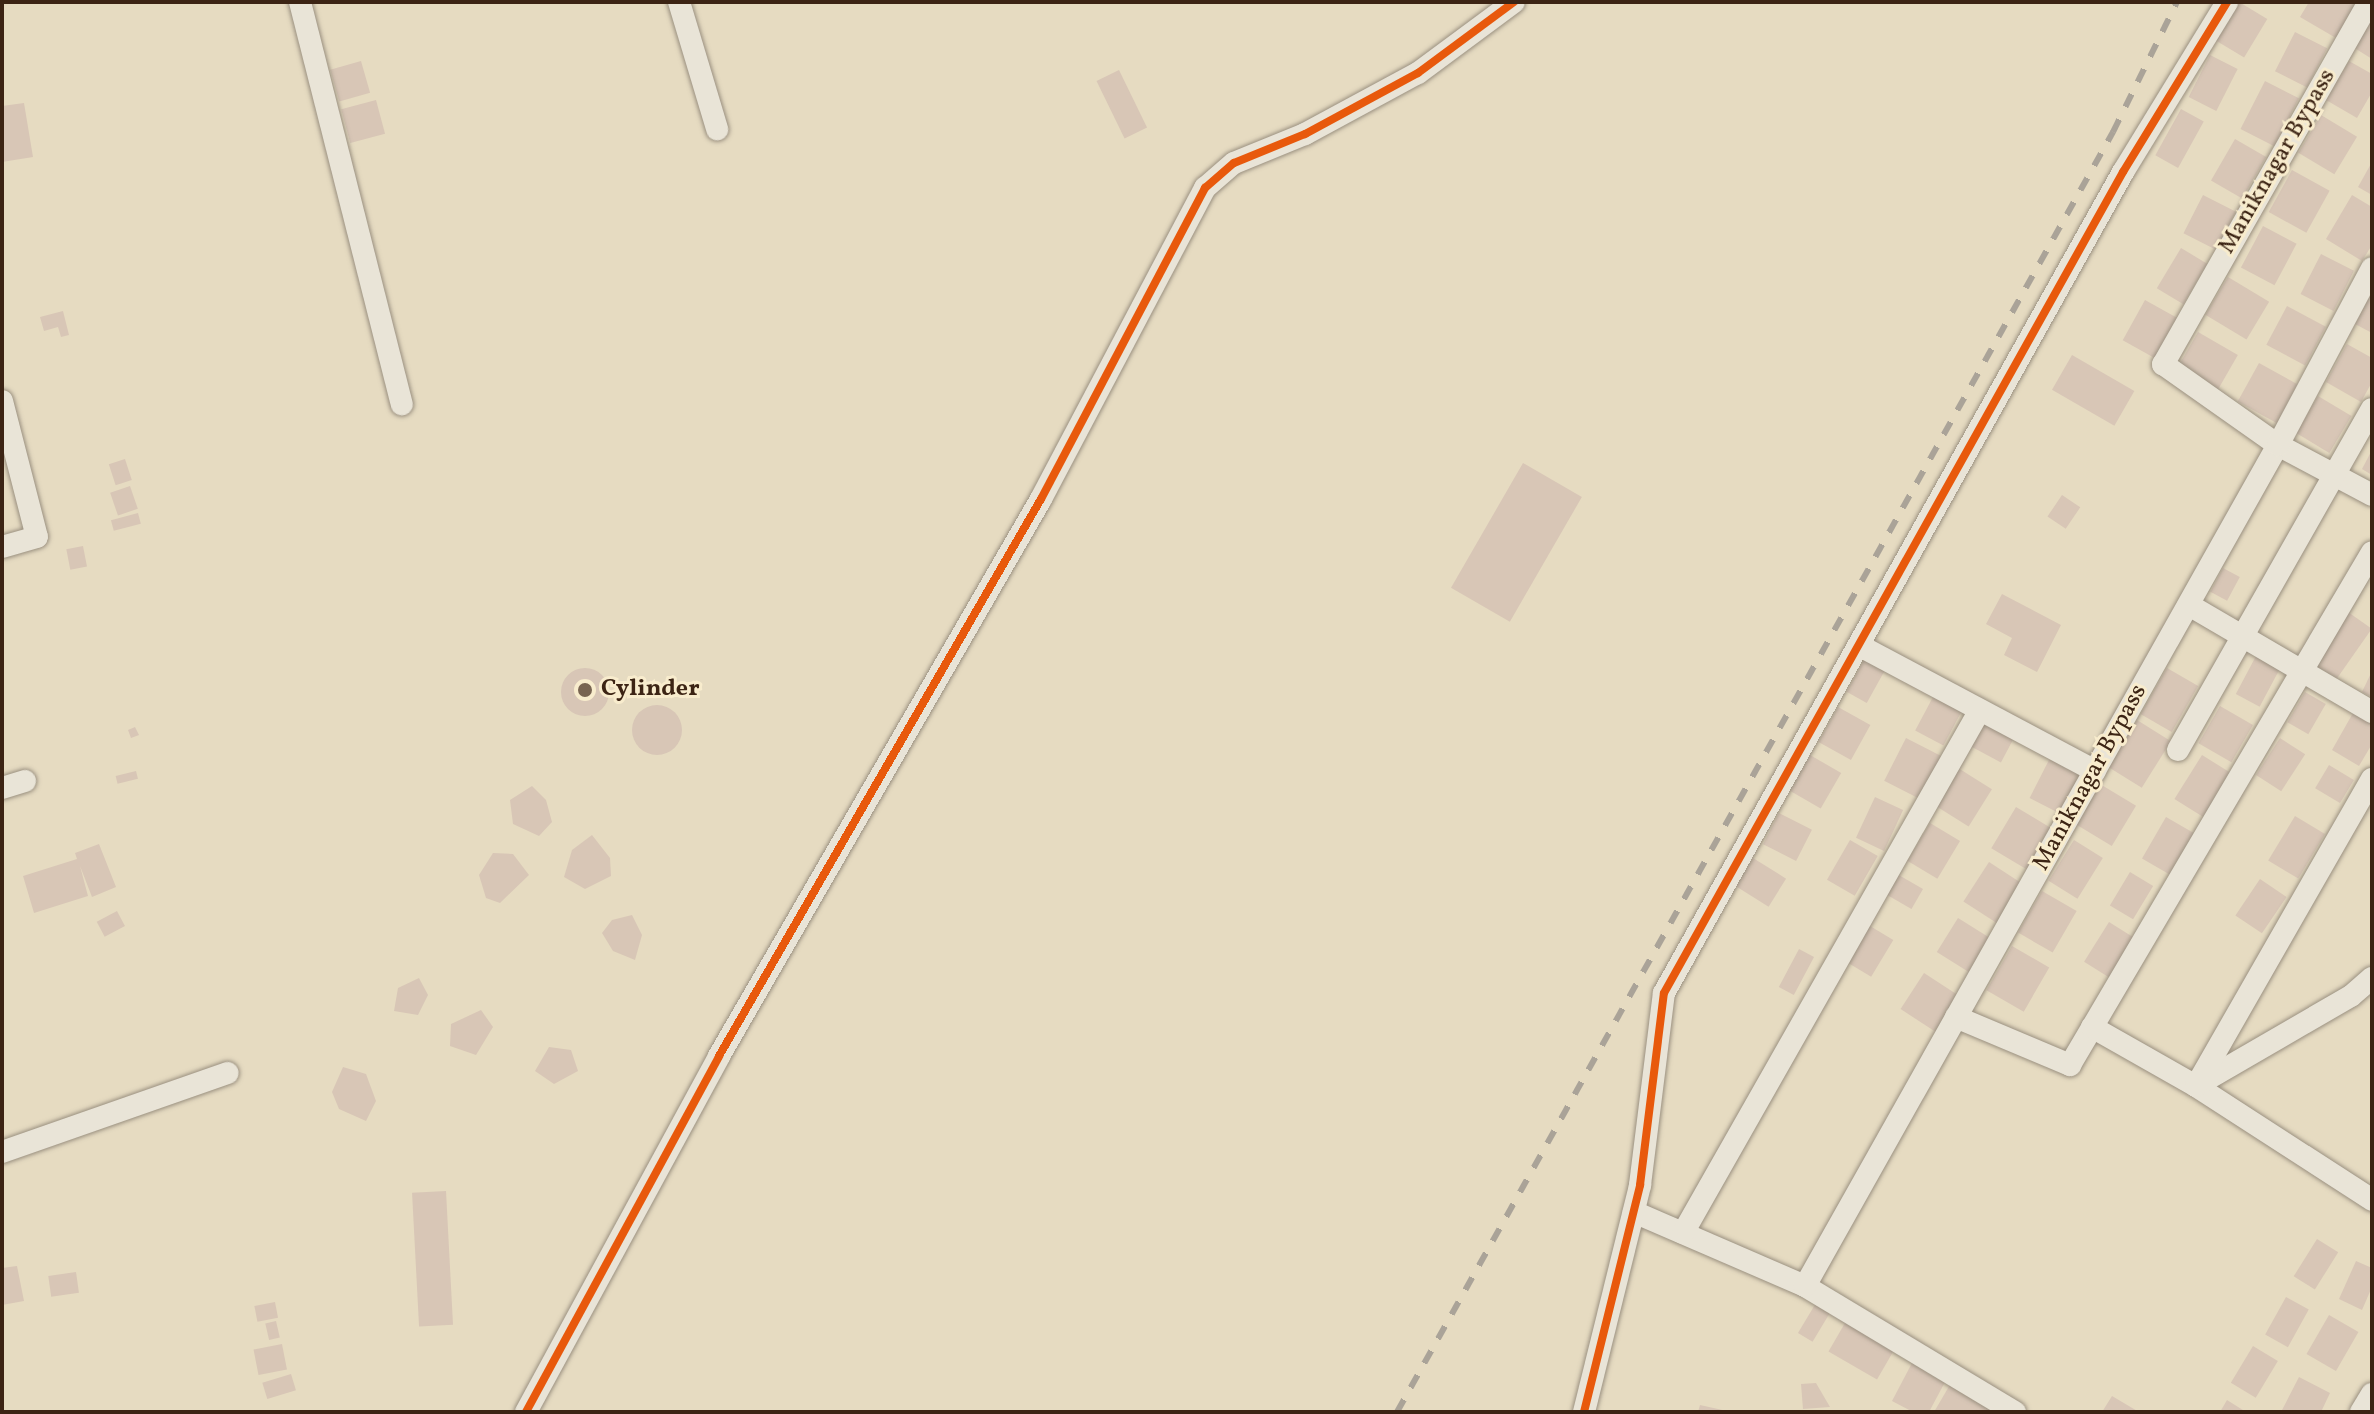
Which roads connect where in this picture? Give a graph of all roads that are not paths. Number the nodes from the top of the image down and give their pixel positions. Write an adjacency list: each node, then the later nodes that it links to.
1 (300, 2): 9 (street)
2 (679, 2): 6 (street)
3 (1514, 2): 38 (street)
4 (2227, 2): 18 (street)
5 (2369, 2): 11 (street, Maniknagar Bypass)
6 (717, 129)
7 (2372, 268): 11 (street, Maniknagar Bypass)
8 (2, 401): 14 (street)
9 (402, 404)
10 (2372, 409): 12 (street)
11 (2278, 445): 12 (street); 16 (street, Maniknagar Bypass)
12 (2336, 474): 13 (street); 17 (street)
13 (2372, 495)
14 (2, 547)
15 (2372, 552): 19 (street)
16 (2189, 605): 17 (street); 23 (street, Maniknagar Bypass)
17 (2242, 636): 19 (street); 22 (street)
18 (1860, 646): 20 (street); 34 (street)
19 (2302, 671): 21 (street); 29 (street)
20 (1980, 710): 23 (street); 35 (street)
21 (2372, 712)
22 (2178, 750)
23 (2095, 771): 28 (street, Maniknagar Bypass)
24 (2372, 779): 31 (street)
25 (25, 781): 26 (street)
26 (2, 788)
27 (2372, 978): 31 (street)
28 (1956, 1017): 29 (street); 36 (street, Maniknagar Bypass)
29 (2092, 1027): 31 (street)
30 (228, 1073): 32 (street)
31 (2196, 1086): 33 (street)
32 (2, 1152)
33 (2372, 1200)
34 (1634, 1212): 35 (street); 39 (street)
35 (1683, 1233): 36 (street)
36 (1805, 1286): 40 (street)
37 (2372, 1394): 41 (street)
38 (526, 1412)
39 (1584, 1412)
40 (2015, 1412)
41 (2361, 1412)

